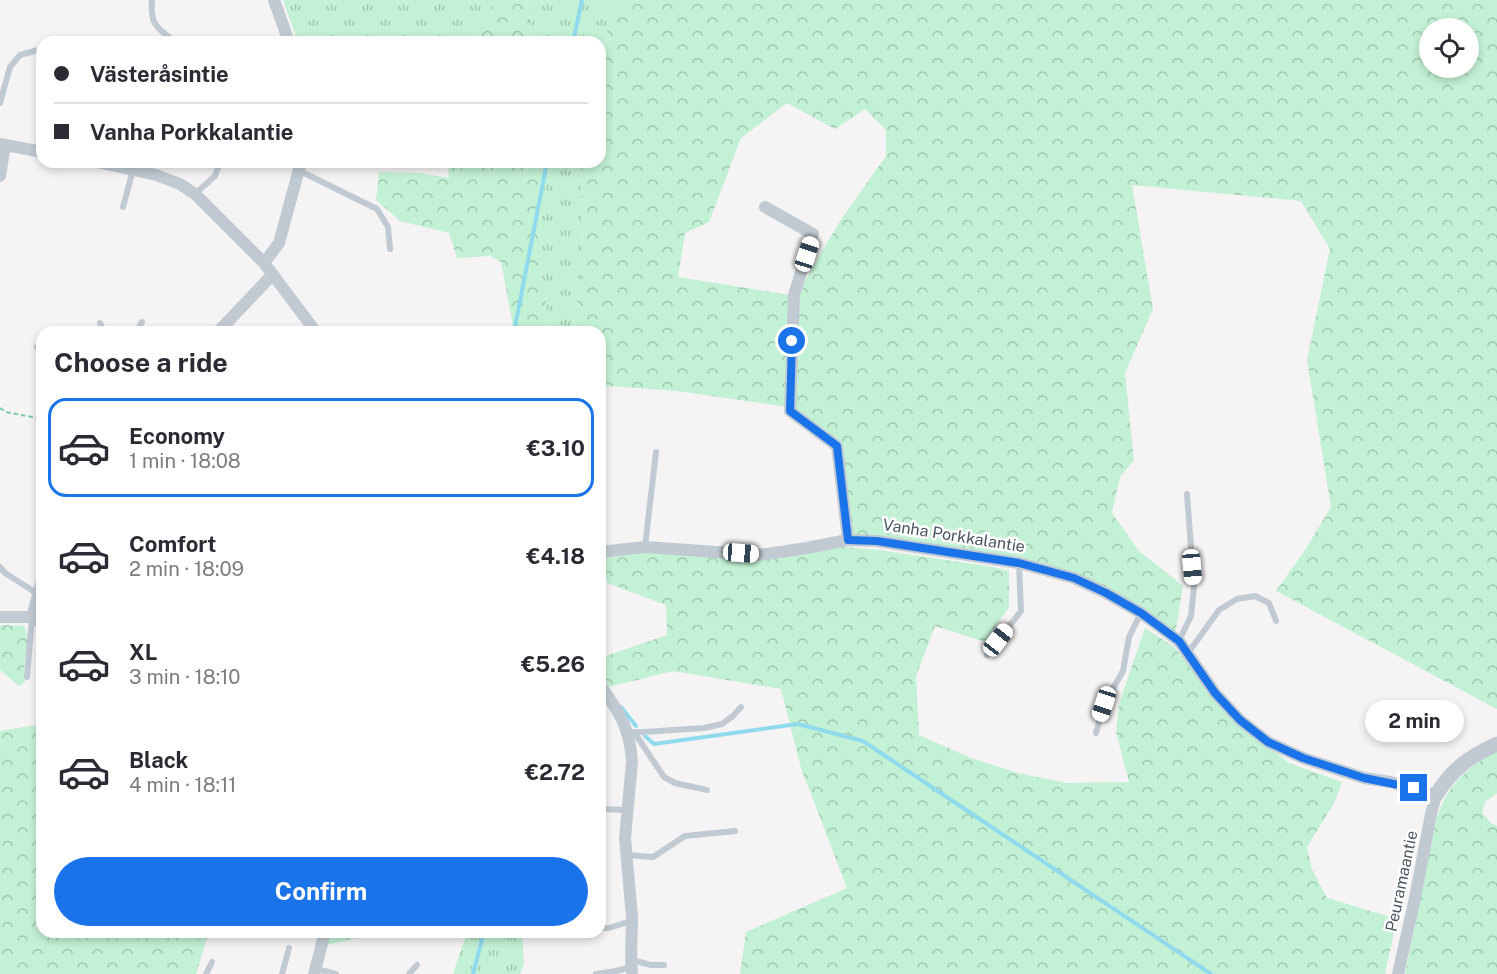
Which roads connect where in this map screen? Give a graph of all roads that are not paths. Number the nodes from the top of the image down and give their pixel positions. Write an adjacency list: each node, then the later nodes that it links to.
1 (152, 0): 3 (lane)
2 (274, 0): 4 (street)
3 (168, 36)
4 (287, 36)
5 (36, 51): 6 (lane)
6 (0, 103)
7 (3, 145): 8 (street); 14 (street)
8 (36, 151)
9 (128, 168): 13 (street)
10 (217, 168): 15 (lane)
11 (299, 168): 19 (street)
12 (304, 168): 18 (lane)
13 (133, 169): 15 (street); 16 (lane)
14 (0, 176)
15 (195, 194): 19 (street)
16 (123, 207)
17 (765, 207): 29 (street)
18 (390, 249)
19 (264, 263): 20 (street)
20 (273, 274): 25 (street); 26 (street)
21 (142, 322): 24 (lane)
22 (100, 323): 23 (lane)
23 (101, 326)
24 (140, 326)
25 (224, 326)
26 (312, 326)
27 (656, 452): 30 (lane)
28 (1187, 494): 41 (lane)
29 (848, 540): 30 (street, Vanha Porkkalantie); 32 (street, Vanha Porkkalantie)
30 (645, 547): 31 (street, Vanha Porkkalantie)
31 (606, 551)
32 (1019, 563): 36 (street, Vanha Porkkalantie); 43 (lane)
33 (0, 567): 34 (lane)
34 (36, 586)
35 (36, 605): 38 (street)
36 (1141, 613): 41 (street, Vanha Porkkalantie); 48 (lane)
37 (0, 617): 38 (street)
38 (33, 617): 40 (lane); 44 (lane)
39 (1276, 621): 42 (lane)
40 (36, 622)
41 (1179, 641): 42 (street, Vanha Porkkalantie)
42 (1187, 653): 51 (street, Vanha Porkkalantie)
43 (987, 655)
44 (27, 677)
45 (606, 694): 47 (street)
46 (741, 707): 47 (lane)
47 (631, 733): 50 (lane); 53 (street)
48 (1096, 733)
49 (1497, 744): 51 (street)
50 (707, 790)
51 (1436, 795): 70 (street, Peuramaantie)
52 (606, 809): 53 (lane)
53 (627, 810): 55 (street)
54 (735, 831): 55 (lane)
55 (626, 855): 56 (street)
56 (632, 921): 57 (lane); 63 (street)
57 (606, 928)
58 (323, 938): 64 (street)
59 (289, 948): 66 (lane)
60 (212, 962): 65 (lane)
61 (417, 965): 68 (lane)
62 (664, 965): 63 (lane)
63 (632, 967): 69 (lane)
64 (315, 971): 67 (lane)
65 (206, 974)
66 (282, 974)
67 (336, 974)
68 (410, 974)
69 (596, 974)
70 (1398, 974)

